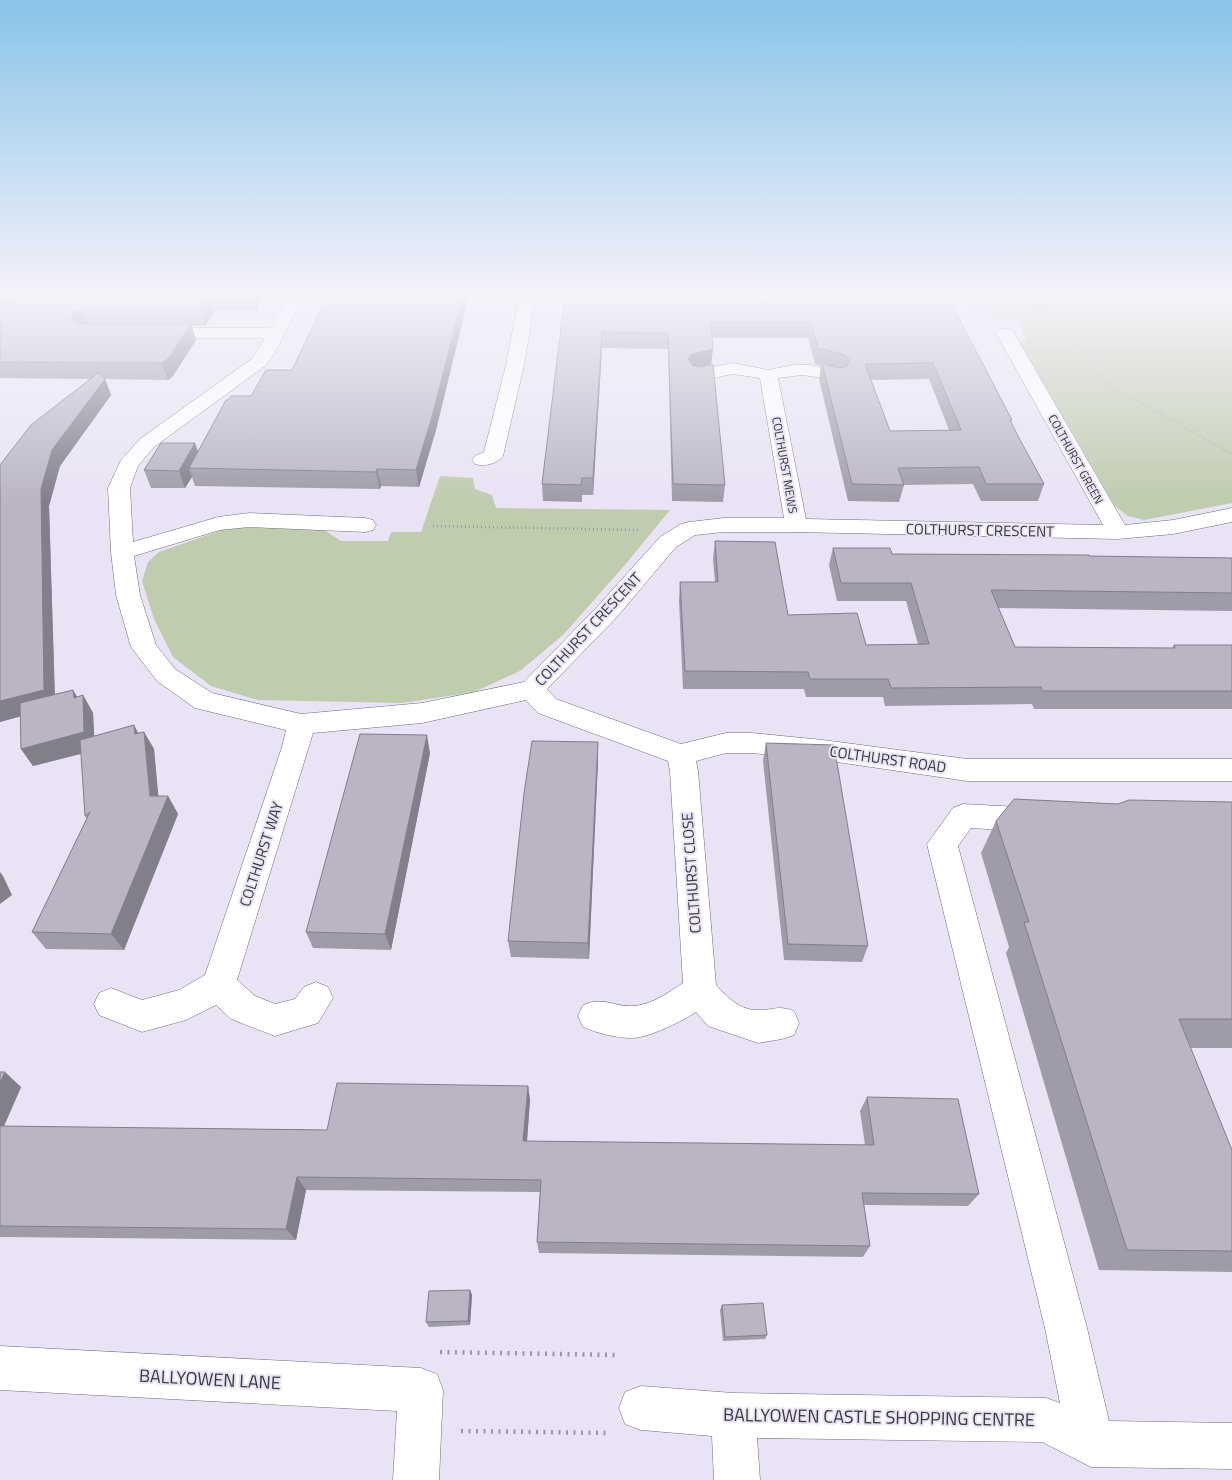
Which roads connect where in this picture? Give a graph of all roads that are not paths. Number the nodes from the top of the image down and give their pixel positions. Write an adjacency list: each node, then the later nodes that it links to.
1 (256, 364): 12 (street, COLTHURST CRESCENT)
2 (515, 364): 7 (street)
3 (1023, 364): 11 (street, COLTHURST GREEN)
4 (768, 375): 5 (street); 6 (street); 9 (street, COLTHURST MEWS)
5 (698, 376)
6 (836, 377)
7 (482, 460)
8 (1232, 515): 11 (street, COLTHURST CRESCENT)
9 (795, 525): 11 (street, COLTHURST CRESCENT); 13 (street, COLTHURST CRESCENT)
10 (365, 526): 12 (street)
11 (1118, 532)
12 (122, 552): 14 (street, COLTHURST CRESCENT)
13 (532, 689): 14 (street, COLTHURST CRESCENT); 15 (street)
14 (301, 724): 18 (street, COLTHURST WAY)
15 (680, 755): 16 (street, COLTHURST ROAD); 19 (street, COLTHURST CLOSE)
16 (1232, 770)
17 (1069, 822): 27 (street)
18 (219, 984): 20 (street); 21 (street)
19 (700, 991): 22 (street); 23 (street)
20 (316, 998)
21 (111, 1004)
22 (595, 1016)
23 (782, 1023)
24 (0, 1368): 29 (street, BALLYOWEN LANE)
25 (733, 1415): 26 (street, BALLYOWEN CASTLE SHOPPING CENTRE); 27 (street, BALLYOWEN CASTLE SHOPPING CENTRE); 30 (street)
26 (629, 1421)
27 (1091, 1444): 28 (street, BALLYOWEN CASTLE SHOPPING CENTRE)
28 (1232, 1446)
29 (416, 1480)
30 (737, 1480)

